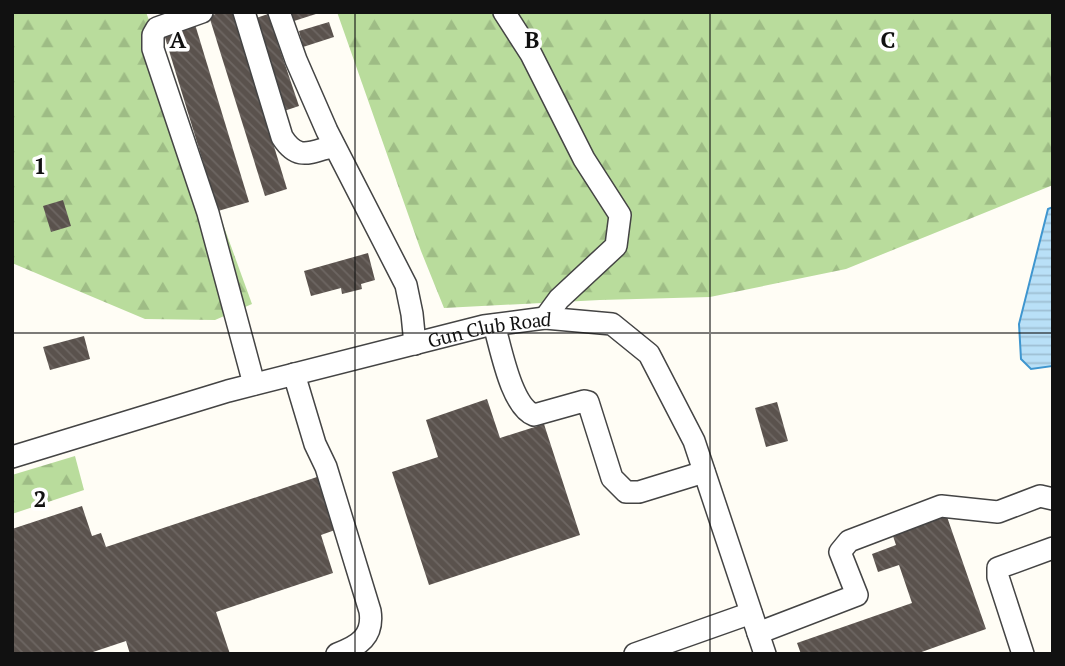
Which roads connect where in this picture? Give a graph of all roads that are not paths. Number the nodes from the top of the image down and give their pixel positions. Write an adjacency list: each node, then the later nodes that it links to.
1 (202, 12): 10 (street)
2 (244, 12): 5 (street)
3 (279, 12): 5 (street)
4 (504, 12): 6 (street)
5 (334, 146): 8 (street)
6 (545, 318): 7 (street, Gun Club Road); 12 (street, Gun Club Road)
7 (494, 325): 8 (street, Gun Club Road); 12 (street)
8 (415, 344): 9 (street, Gun Club Road)
9 (293, 374): 10 (street, Gun Club Road); 16 (street)
10 (254, 384): 11 (street, Gun Club Road)
11 (12, 457)
12 (704, 472): 15 (street, Gun Club Road)
13 (1053, 499): 15 (street)
14 (1053, 548): 19 (street)
15 (755, 623): 17 (street); 18 (street, Gun Club Road)
16 (337, 654)
17 (635, 654)
18 (765, 654)
19 (1023, 654)

